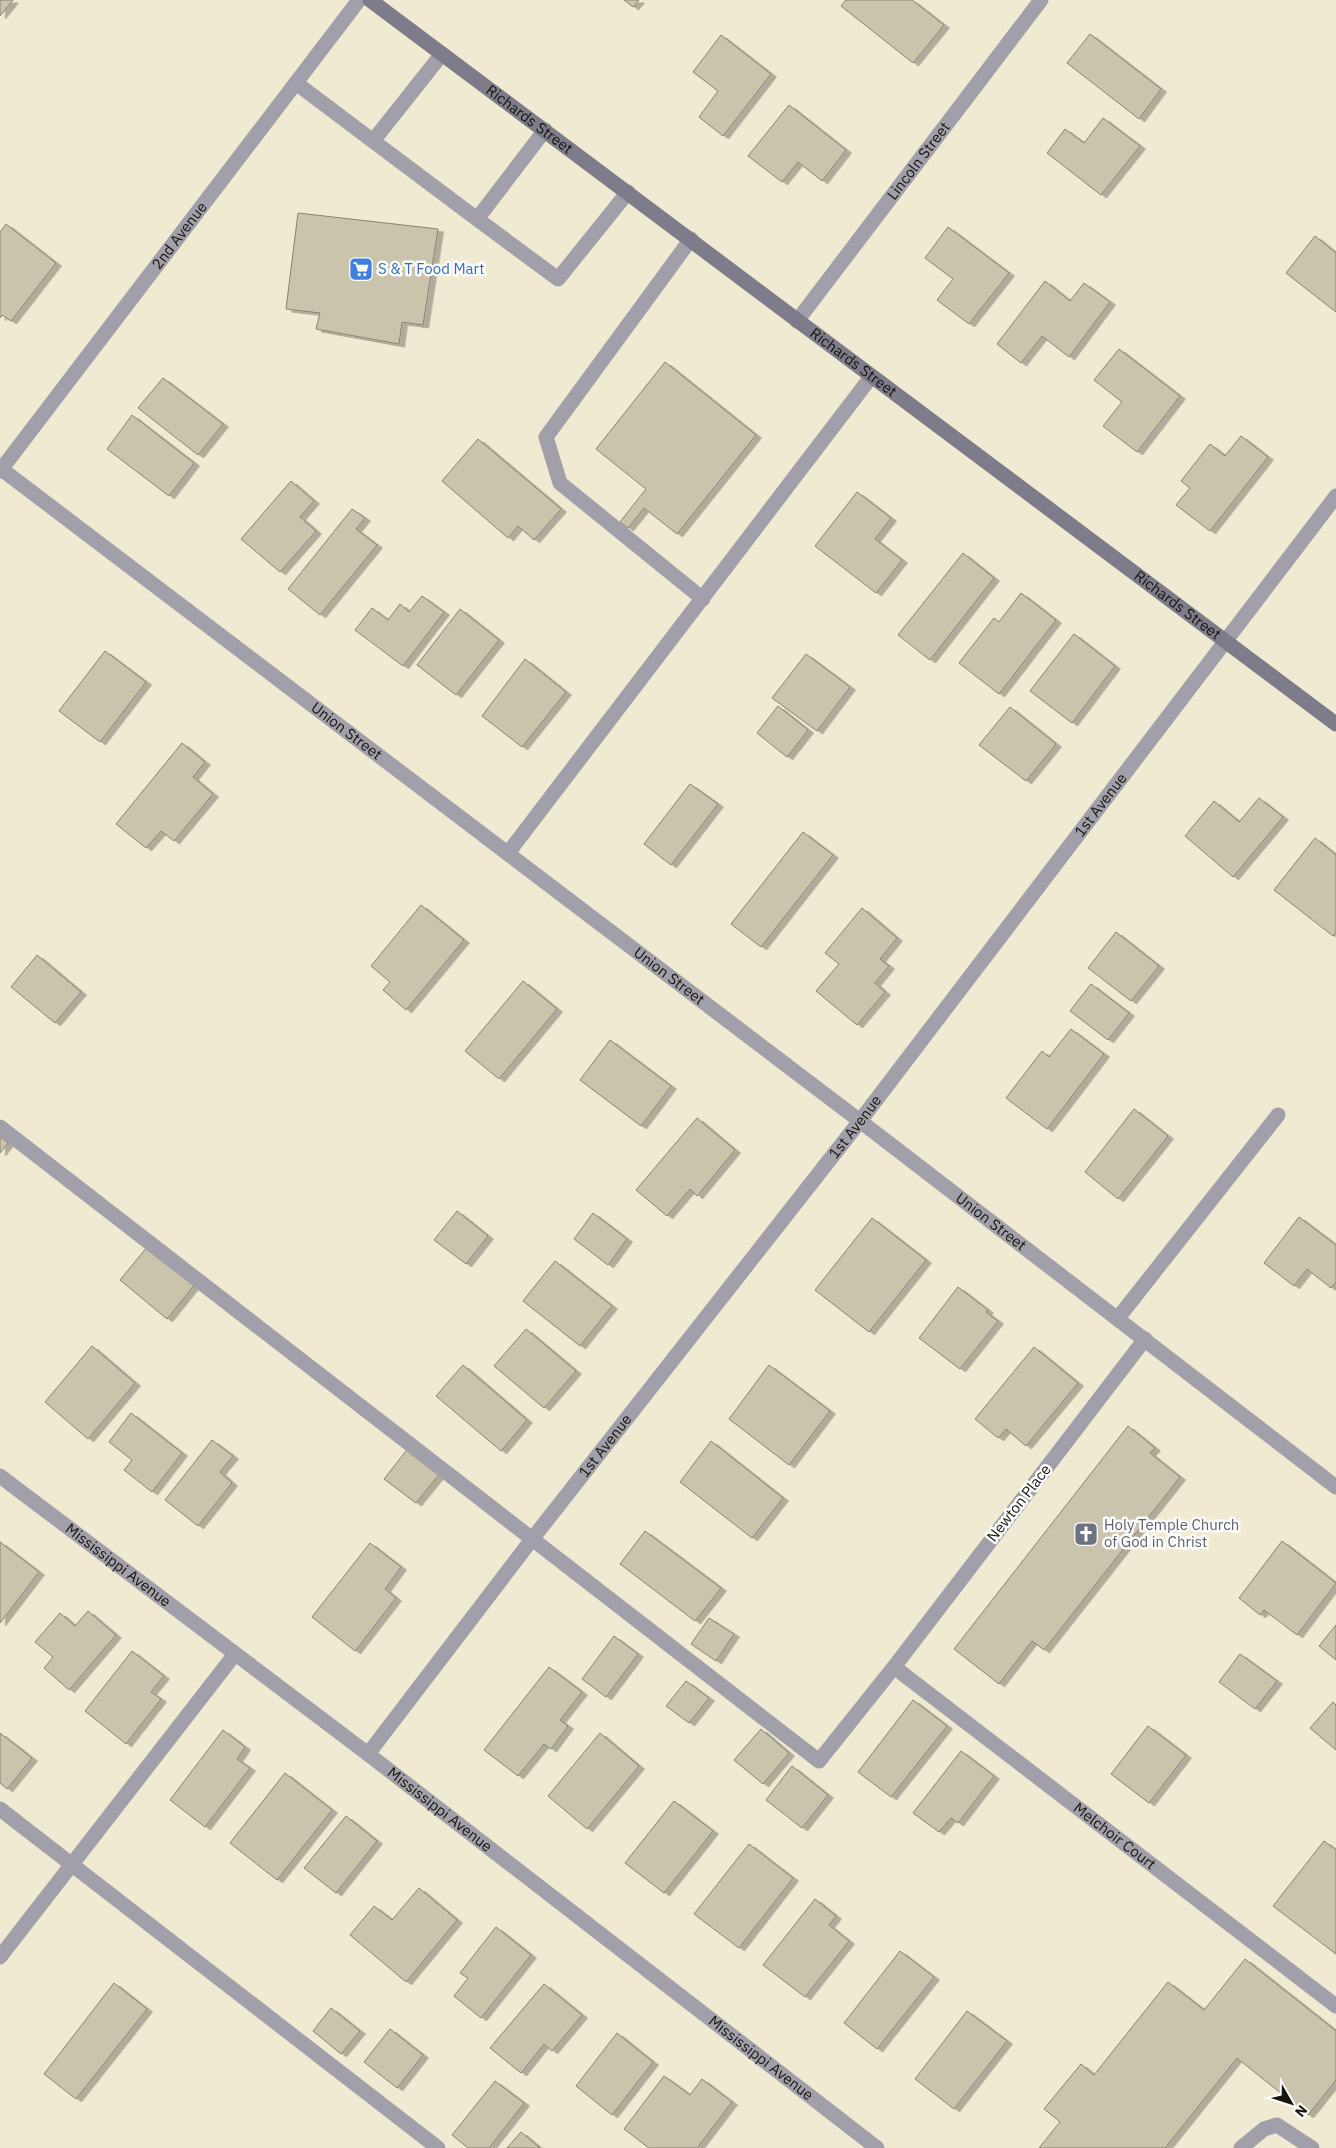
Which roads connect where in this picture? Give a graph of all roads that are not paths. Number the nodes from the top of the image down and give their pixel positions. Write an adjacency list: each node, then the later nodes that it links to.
1 (359, 0): 5 (street, 2nd Avenue)
2 (370, 0): 4 (street, Richards Street)
3 (1040, 0): 11 (street, Lincoln Street)
4 (442, 54): 6 (street, Richards Street); 7 (street)
5 (296, 83): 7 (street); 13 (street, 2nd Avenue)
6 (545, 130): 8 (street, Richards Street); 9 (street)
7 (373, 141): 9 (street)
8 (628, 192): 9 (street); 10 (street, Richards Street)
9 (478, 219)
10 (691, 240): 11 (street, Richards Street); 15 (street)
11 (797, 320): 12 (street, Richards Street)
12 (871, 377): 15 (street); 16 (street, Richards Street)
13 (1, 469): 18 (street, Union Street)
14 (1336, 496): 16 (street, 1st Avenue)
15 (703, 599): 18 (street)
16 (1226, 642): 17 (street, Richards Street); 20 (street, 1st Avenue)
17 (1336, 724)
18 (508, 853): 20 (street, Union Street)
19 (1278, 1115): 22 (street)
20 (860, 1121): 22 (street, Union Street); 26 (street, 1st Avenue)
21 (0, 1127): 26 (street)
22 (1118, 1318): 23 (street, Union Street)
23 (1145, 1339): 25 (street, Union Street); 28 (street, Newton Place)
24 (0, 1476): 27 (street, Mississippi Avenue)
25 (1336, 1487)
26 (533, 1538): 28 (street, Newton Place); 29 (street, 1st Avenue)
27 (235, 1654): 29 (street, Mississippi Avenue); 31 (street)
28 (894, 1667): 33 (street, Melchoir Court)
29 (368, 1754): 35 (street, Mississippi Avenue)
30 (0, 1809): 31 (street)
31 (72, 1864): 32 (street); 34 (street)
32 (0, 1957)
33 (1336, 2006)
34 (438, 2148)
35 (876, 2148)
36 (1241, 2148): 37 (street)
37 (1312, 2148)

